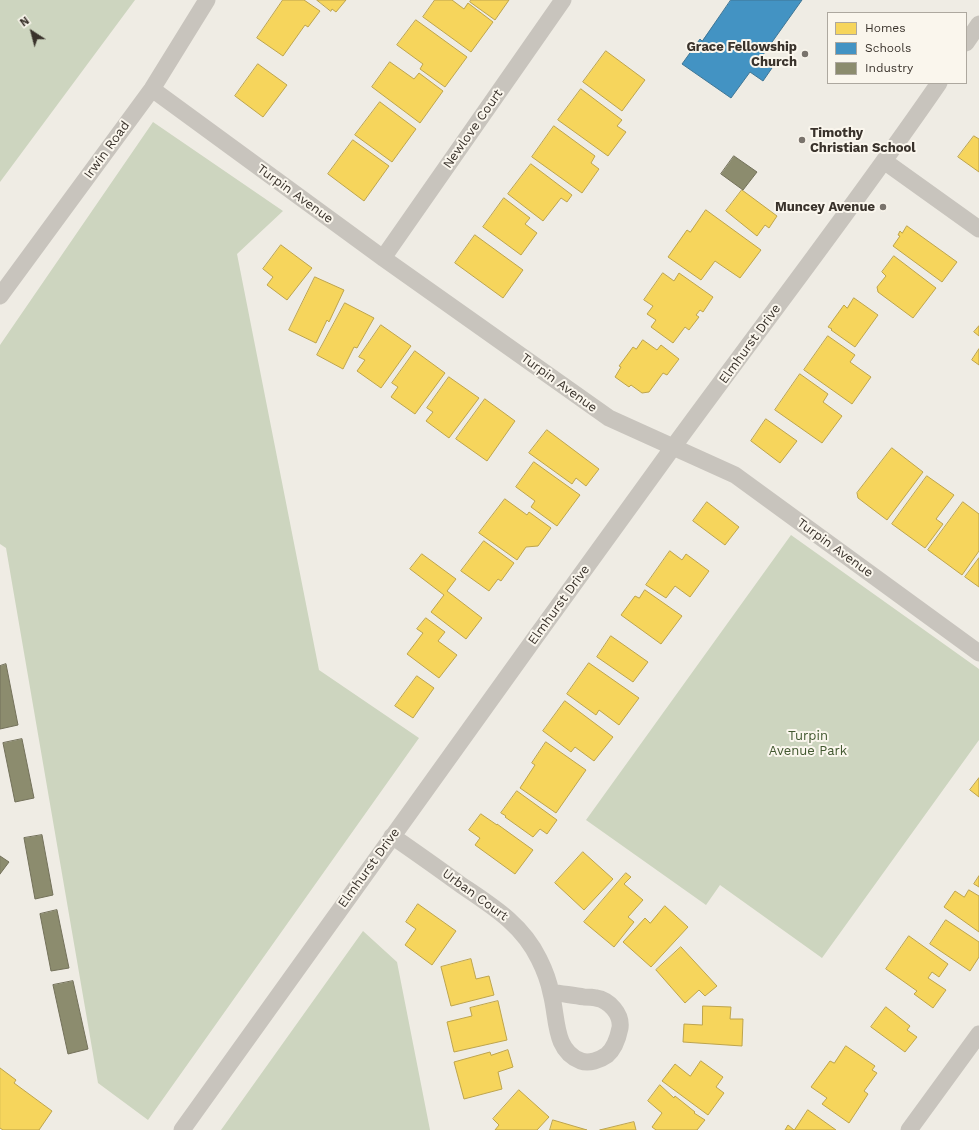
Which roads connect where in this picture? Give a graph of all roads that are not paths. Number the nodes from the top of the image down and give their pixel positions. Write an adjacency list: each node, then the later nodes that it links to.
1 (207, 0): 6 (street, Irwin Road)
2 (563, 0): 9 (street, Newlove Court)
3 (979, 24): 4 (street)
4 (967, 42)
5 (938, 84): 7 (street, Elmhurst Drive)
6 (152, 89): 9 (street, Turpin Avenue); 10 (street, Irwin Road)
7 (884, 161): 8 (street); 11 (street, Elmhurst Drive)
8 (979, 229)
9 (383, 258): 11 (street, Turpin Avenue)
10 (0, 296)
11 (674, 446): 12 (street, Turpin Avenue); 13 (street, Elmhurst Drive)
12 (979, 653)
13 (392, 836): 14 (street, Urban Court); 16 (street, Elmhurst Drive)
14 (551, 992): 14 (street, Urban Court)
15 (979, 1034): 17 (street)
16 (182, 1130)
17 (909, 1130)

